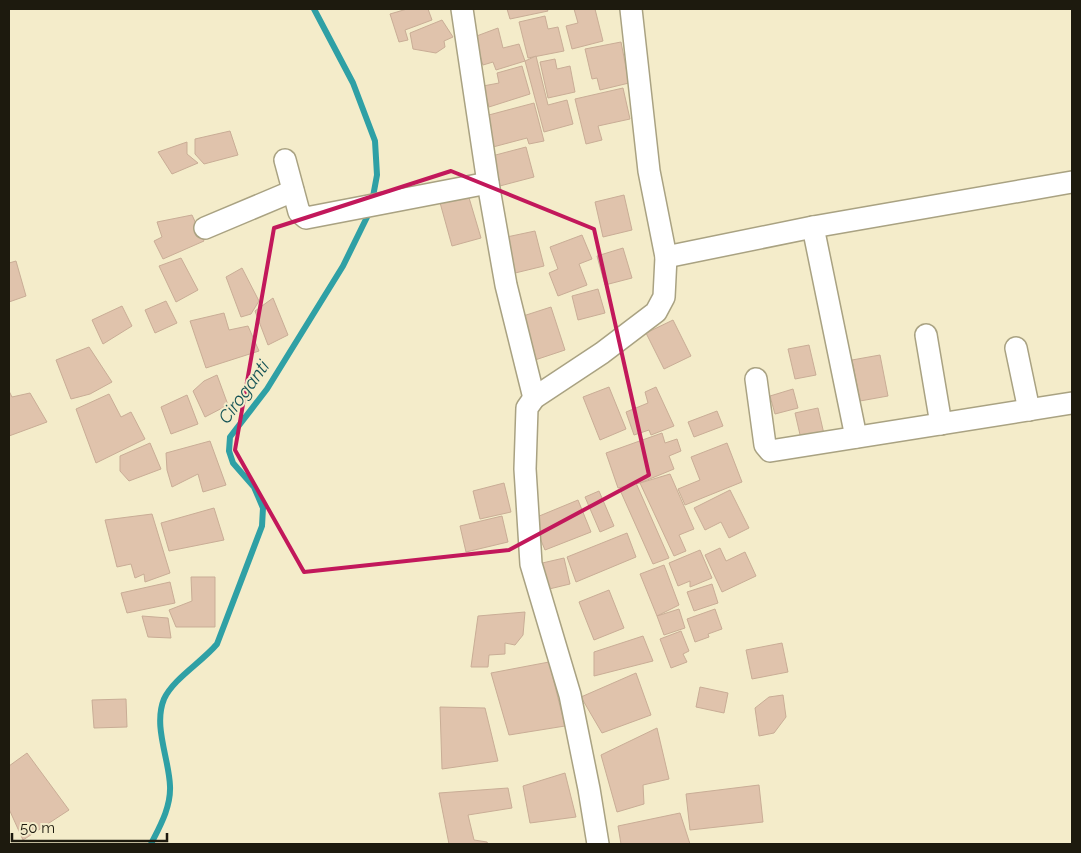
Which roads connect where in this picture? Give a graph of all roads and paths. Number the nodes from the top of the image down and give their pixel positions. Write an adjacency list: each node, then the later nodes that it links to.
1 (462, 9): 5 (street)
2 (631, 9): 9 (street)
3 (285, 160): 6 (street)
4 (1072, 182): 7 (street)
5 (488, 183): 6 (street); 13 (street)
6 (293, 191): 8 (street)
7 (813, 227): 9 (street); 17 (street)
8 (205, 228)
9 (666, 257): 13 (street)
10 (926, 335): 16 (street)
11 (1016, 348): 15 (street)
12 (756, 379): 17 (street)
13 (534, 398): 18 (street)
14 (1072, 403): 15 (street)
15 (1029, 410): 16 (street)
16 (941, 424): 17 (street)
17 (856, 437)
18 (598, 844)

